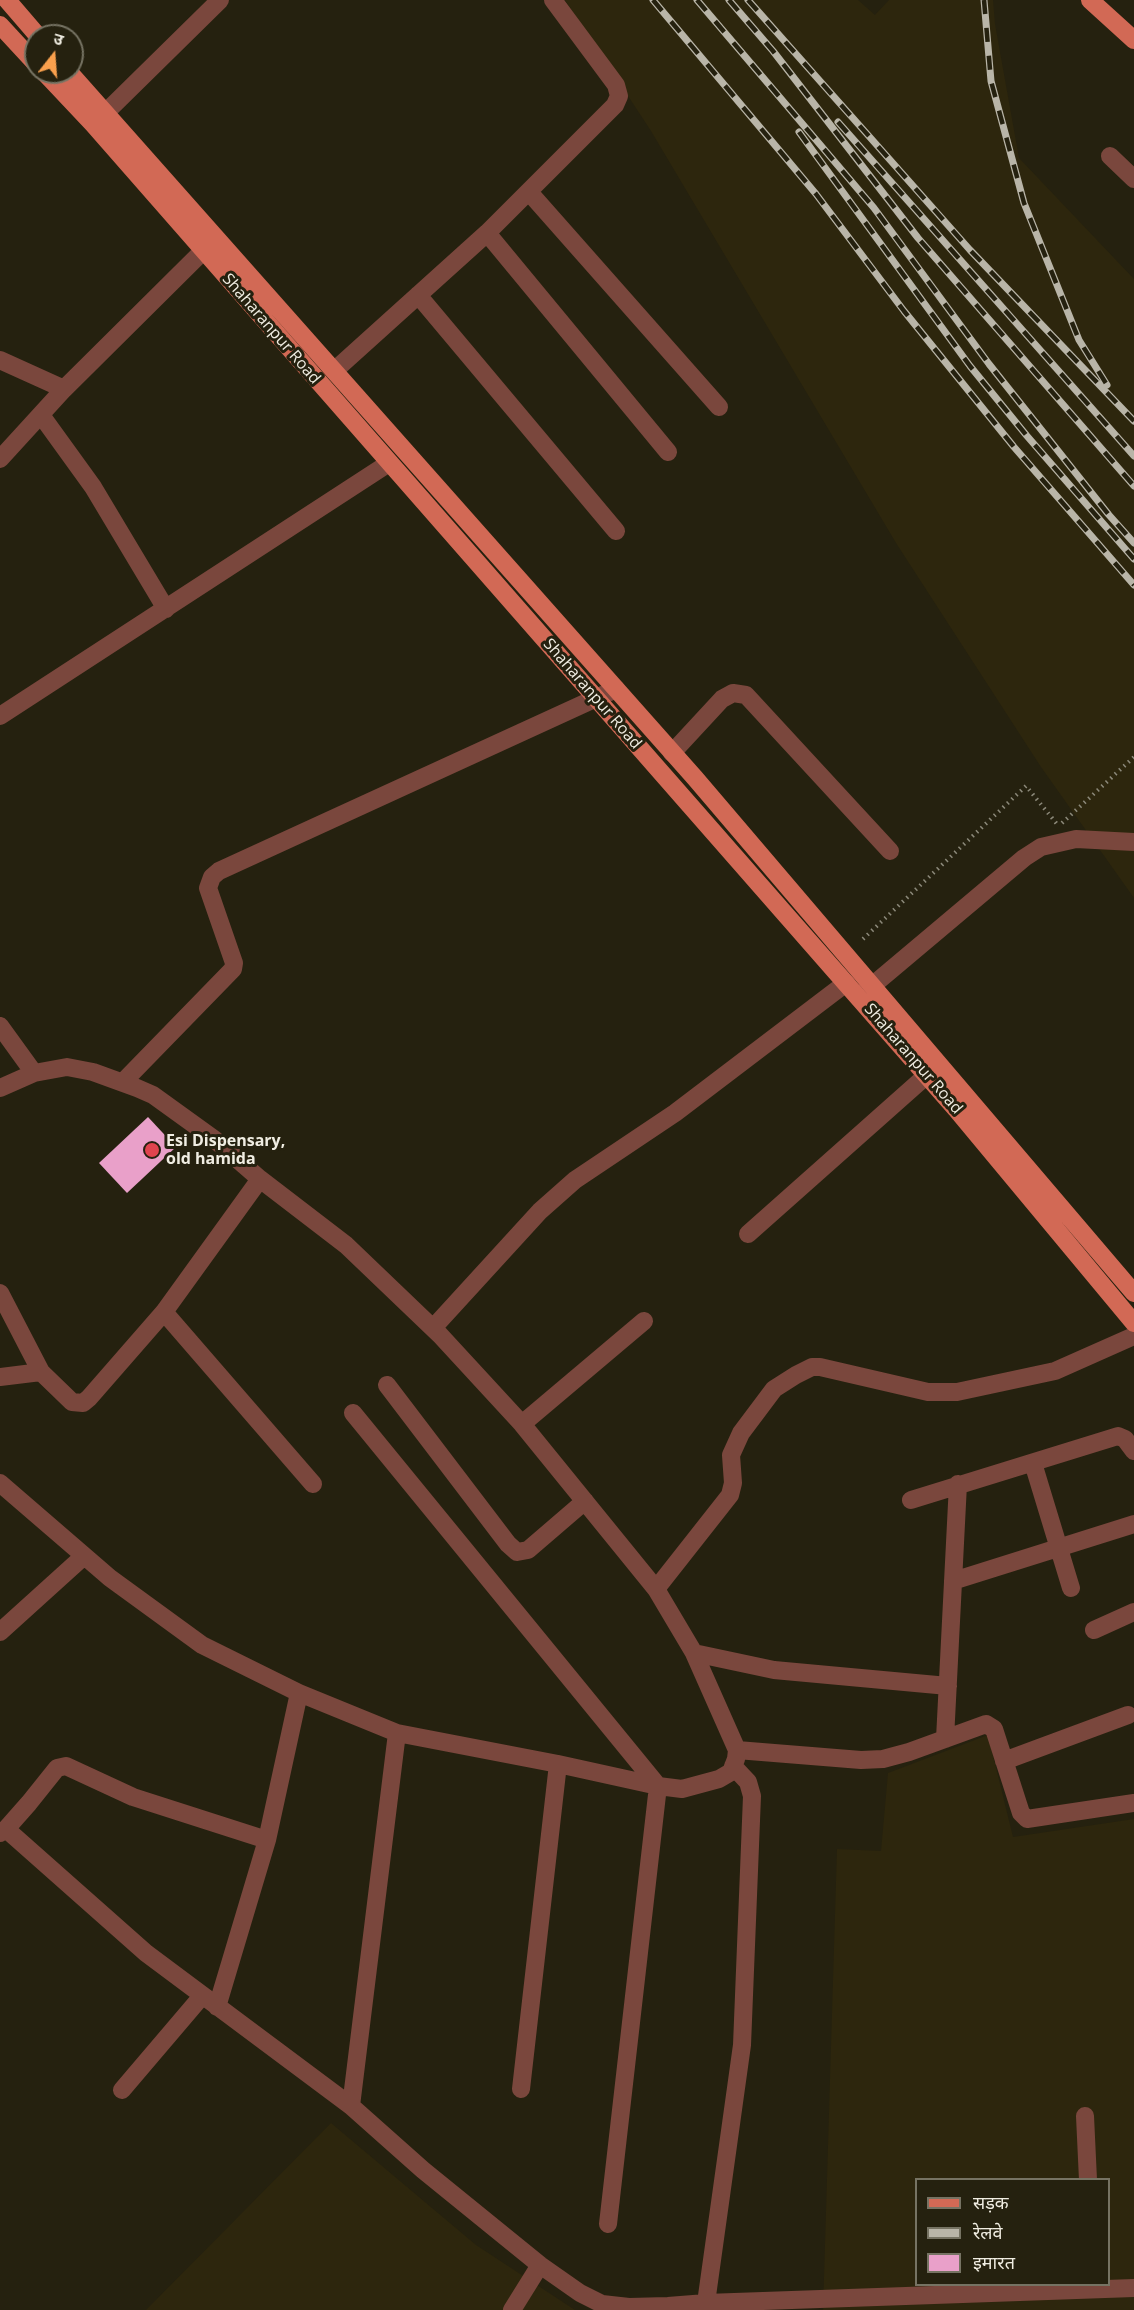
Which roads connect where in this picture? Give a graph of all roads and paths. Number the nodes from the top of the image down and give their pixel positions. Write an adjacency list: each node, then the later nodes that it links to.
1 (7, 0): 5 (main road)
2 (220, 0): 11 (street)
3 (553, 0): 14 (street)
4 (1090, 0): 7 (main road)
5 (28, 24)
6 (0, 25): 8 (main road)
7 (1134, 40)
8 (24, 50)
9 (58, 84): 11 (main road, Shaharanpur Road)
10 (77, 84): 11 (main road, Shaharanpur Road)
11 (99, 119): 16 (main road, Shaharanpur Road); 17 (main road, Shaharanpur Road)
12 (1110, 156): 13 (street)
13 (1134, 179)
14 (529, 192): 15 (street); 22 (street)
15 (487, 233): 18 (street); 24 (street)
16 (218, 240): 17 (street); 20 (main road, Shaharanpur Road)
17 (203, 251): 21 (street); 26 (main road, Shaharanpur Road)
18 (418, 295): 20 (street); 27 (street)
19 (0, 360): 21 (street)
20 (334, 371): 29 (main road, Shaharanpur Road)
21 (64, 389): 23 (street)
22 (719, 407)
23 (41, 415): 25 (street); 28 (street)
24 (668, 452)
25 (0, 459)
26 (389, 463): 28 (street); 30 (main road, Shaharanpur Road)
27 (616, 531)
28 (165, 609): 31 (street)
29 (616, 689): 30 (street); 32 (main road, Shaharanpur Road)
30 (595, 699): 37 (main road, Shaharanpur Road); 42 (street)
31 (0, 716)
32 (672, 753): 35 (street); 38 (main road, Shaharanpur Road)
33 (1134, 757): 36 (path)
34 (1134, 842): 38 (street)
35 (890, 851)
36 (863, 939)
37 (846, 983): 38 (main road, Shaharanpur Road); 51 (street)
38 (865, 992): 41 (main road, Shaharanpur Road); 47 (main road, Shaharanpur Road)
39 (0, 1026): 40 (street)
40 (34, 1073): 42 (street); 43 (street)
41 (927, 1075): 45 (street); 50 (main road, Shaharanpur Road)
42 (123, 1082): 44 (street)
43 (0, 1088)
44 (260, 1179): 48 (street); 51 (street)
45 (748, 1234)
46 (0, 1293): 53 (street)
47 (1134, 1293)
48 (164, 1312): 53 (street); 61 (street)
49 (644, 1321): 57 (street)
50 (1134, 1323)
51 (433, 1328): 57 (street)
52 (1134, 1336): 70 (street)
53 (41, 1372): 54 (street)
54 (0, 1377)
55 (387, 1385): 64 (street)
56 (352, 1413): 83 (street)
57 (522, 1424): 64 (street)
58 (1134, 1450): 59 (street)
59 (1034, 1463): 62 (street); 66 (street)
60 (0, 1483): 67 (street)
61 (313, 1484)
62 (958, 1484): 63 (street); 68 (street)
63 (911, 1500)
64 (585, 1501): 70 (street)
65 (1134, 1524): 66 (street)
66 (1059, 1548): 68 (street); 69 (street)
67 (84, 1556): 73 (street); 76 (street)
68 (953, 1581): 75 (street)
69 (1071, 1588)
70 (656, 1589): 74 (street)
71 (1134, 1612): 72 (street)
72 (1094, 1630)
73 (0, 1632)
74 (694, 1653): 75 (street); 80 (street)
75 (948, 1686): 79 (street)
76 (299, 1693): 78 (street); 86 (street)
77 (1128, 1715): 81 (street)
78 (397, 1733): 82 (street); 90 (street)
79 (945, 1739): 80 (street); 81 (street)
80 (735, 1758): 83 (street); 97 (street)
81 (1004, 1761): 84 (street)
82 (558, 1764): 83 (street); 88 (street)
83 (658, 1786): 93 (street)
84 (1134, 1803)
85 (3, 1831): 86 (street); 87 (street)
86 (267, 1840): 87 (street)
87 (210, 2002): 89 (street); 90 (street)
88 (521, 2089)
89 (122, 2090)
90 (351, 2106): 94 (street)
91 (1085, 2116): 92 (street)
92 (1088, 2178)
93 (608, 2224)
94 (540, 2265): 97 (street); 100 (street)
95 (1093, 2287): 96 (street); 98 (street)
96 (1134, 2288)
97 (706, 2303): 99 (street)
98 (810, 2305): 99 (street)
99 (748, 2306)
100 (512, 2310)

